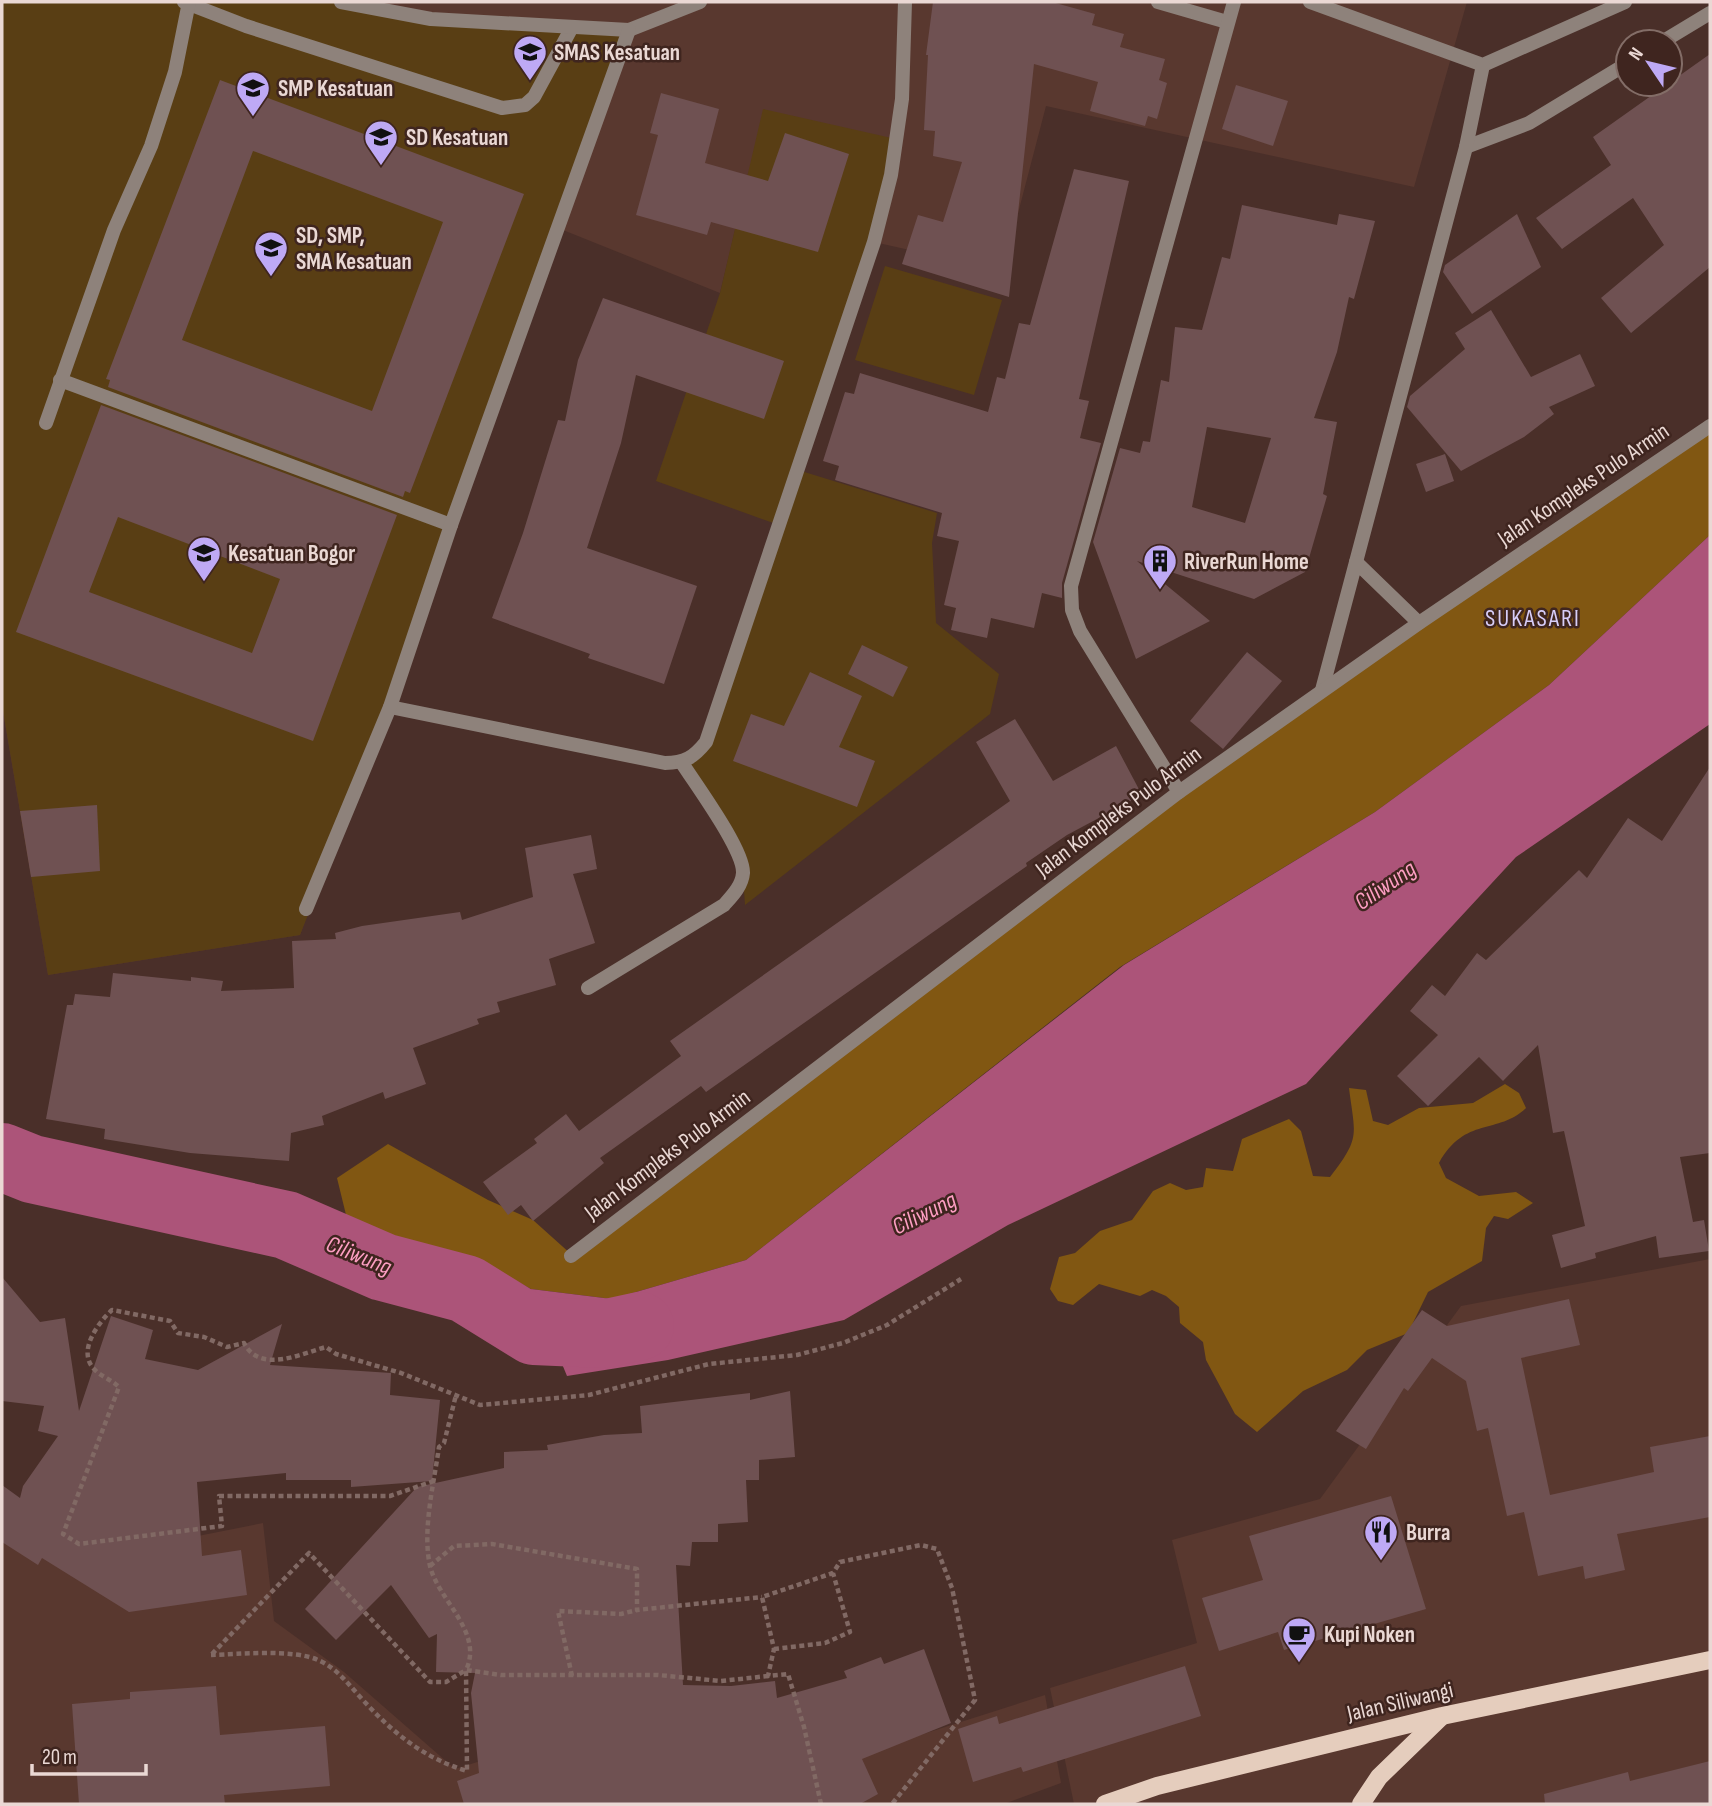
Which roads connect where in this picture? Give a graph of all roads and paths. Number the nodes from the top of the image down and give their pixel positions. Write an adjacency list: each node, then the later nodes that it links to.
1 (187, 2): 11 (street); 17 (street)
2 (341, 2): 11 (street)
3 (700, 2): 13 (street)
4 (905, 2): 25 (street)
5 (1158, 2): 10 (street)
6 (1234, 2): 10 (street)
7 (1310, 2): 14 (street)
8 (1625, 2): 14 (street)
9 (1710, 13): 12 (street)
10 (1227, 22): 26 (street)
11 (571, 29): 13 (street)
12 (1684, 29)
13 (629, 30): 20 (street)
14 (1483, 65): 16 (street)
15 (1614, 71): 16 (street)
16 (1466, 147): 21 (street)
17 (60, 380): 18 (street); 20 (street)
18 (46, 423)
19 (1710, 426): 22 (street, Jalan Kompleks Pulo Armin)
20 (451, 525): 24 (street)
21 (1356, 562): 22 (street); 23 (street)
22 (1419, 623): 23 (street, Jalan Kompleks Pulo Armin)
23 (1322, 690): 26 (street, Jalan Kompleks Pulo Armin)
24 (390, 707): 25 (street); 27 (street)
25 (682, 763): 28 (street)
26 (1179, 792): 29 (street, Jalan Kompleks Pulo Armin)
27 (306, 909)
28 (589, 988)
29 (571, 1256)
30 (961, 1279): 31 (path)
31 (456, 1395): 32 (path); 32 (path)
32 (434, 1481): 33 (path)
33 (430, 1566): 36 (path); 39 (path)
34 (833, 1573): 35 (path); 37 (path); 44 (path)
35 (762, 1597): 36 (path); 37 (path)
36 (637, 1609): 40 (path)
37 (774, 1649): 41 (path)
38 (1710, 1660): 42 (main road, Jalan Siliwangi)
39 (466, 1670): 39 (path); 40 (path)
40 (572, 1676): 41 (path)
41 (768, 1676): 43 (path)
42 (1441, 1716): 45 (main road, Jalan Siliwangi); 46 (main road)
43 (821, 1804)
44 (892, 1804)
45 (1105, 1804)
46 (1361, 1804)

